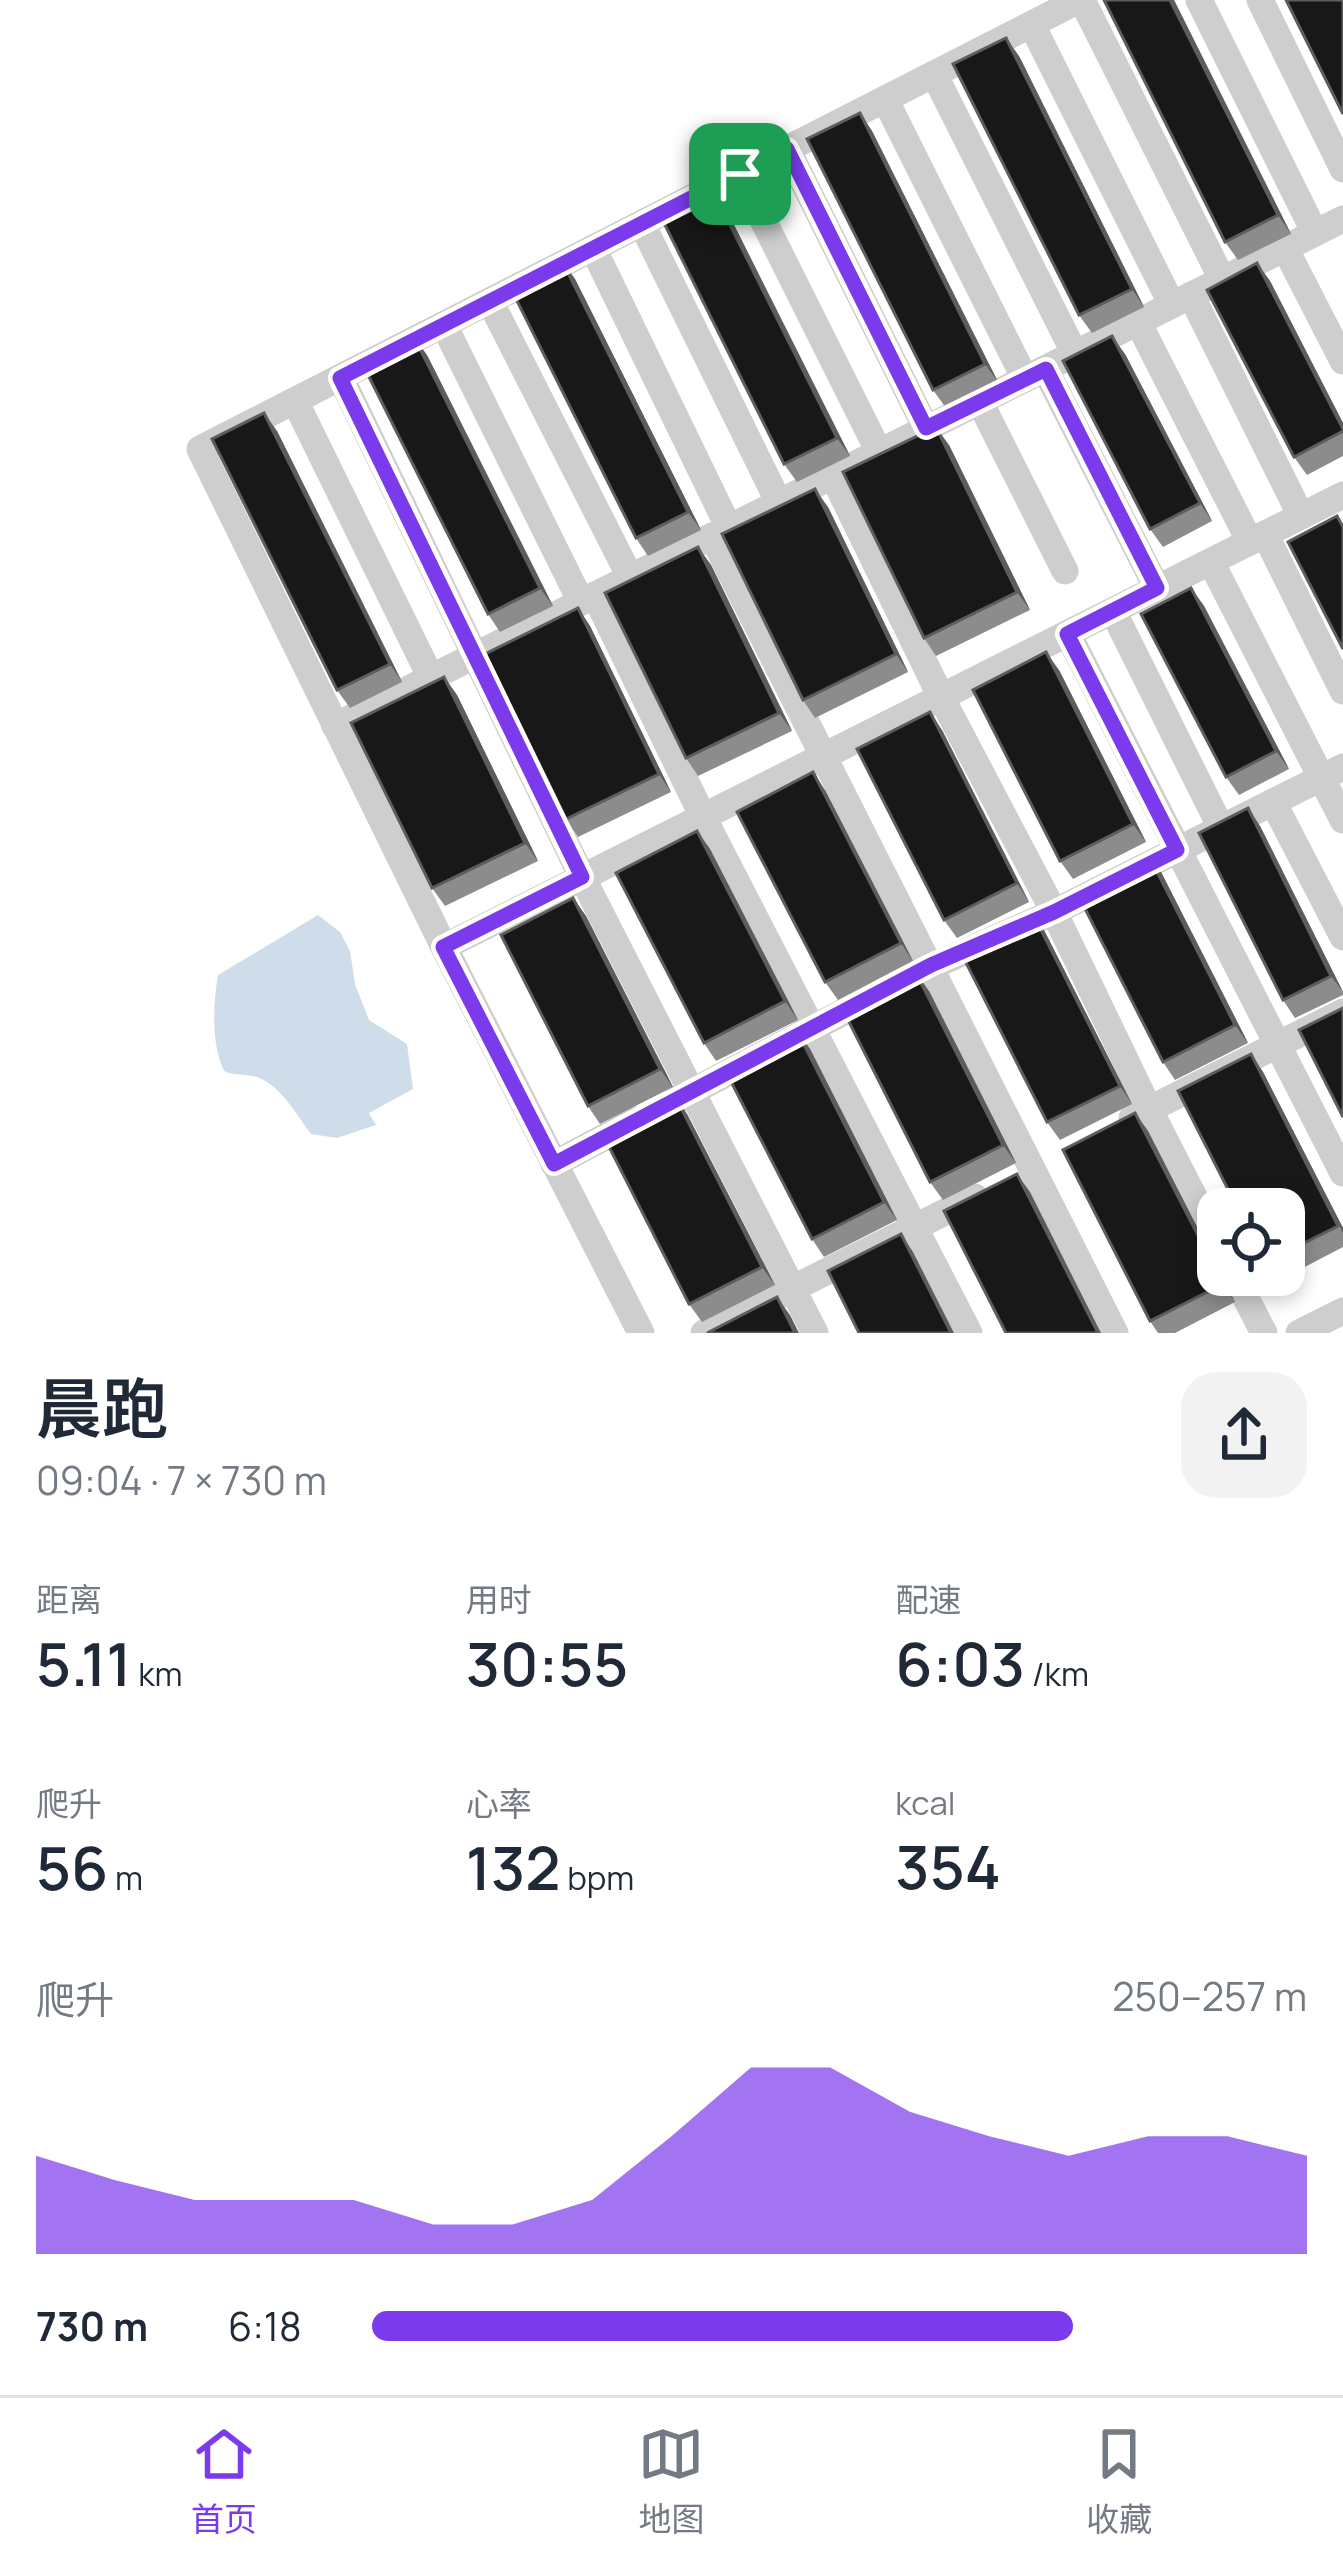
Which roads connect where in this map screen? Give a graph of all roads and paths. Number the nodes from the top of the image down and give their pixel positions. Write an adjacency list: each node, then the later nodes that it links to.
1 (1080, 0): 4 (street); 14 (street)
2 (1198, 0): 11 (street)
3 (1260, 0): 8 (street)
4 (1032, 25): 5 (street); 15 (street)
5 (934, 74): 6 (street); 19 (street)
6 (885, 99): 7 (street); 21 (street)
7 (787, 149): 9 (street); 25 (street)
8 (1343, 169)
9 (740, 174): 10 (street); 26 (street)
10 (642, 224): 12 (street); 29 (street)
11 (1334, 229): 13 (street)
12 (593, 248): 16 (street); 31 (street)
13 (1286, 248): 14 (street); 20 (street)
14 (1222, 280): 15 (street)
15 (1181, 300): 17 (street); 30 (street)
16 (490, 301): 18 (street); 35 (street)
17 (1138, 322): 19 (street); 32 (street)
18 (444, 325): 22 (street); 37 (street)
19 (1075, 354): 21 (street)
20 (1343, 361)
21 (1035, 374): 24 (street); 36 (street)
22 (340, 378): 23 (street); 40 (street)
23 (296, 401): 41 (street); 44 (street)
24 (980, 401): 25 (street); 34 (street)
25 (926, 428): 26 (street)
26 (879, 452): 27 (street)
27 (832, 476): 29 (street); 43 (street)
28 (1343, 495): 30 (street)
29 (779, 502): 31 (street)
30 (1301, 516): 32 (street)
31 (721, 532): 35 (street); 45 (street)
32 (1257, 538): 33 (street); 42 (street)
33 (1211, 562): 36 (street); 46 (street)
34 (1065, 571)
35 (630, 578): 37 (street)
36 (1157, 588): 38 (street)
37 (588, 599): 40 (street); 48 (street)
38 (1113, 611): 39 (street); 50 (street)
39 (1067, 634): 43 (street); 51 (street)
40 (476, 655): 41 (street); 52 (street)
41 (431, 678): 44 (street)
42 (1343, 691)
43 (941, 697): 45 (street); 53 (street)
44 (335, 726): 55 (street)
45 (824, 756): 48 (street); 56 (street)
46 (1332, 772): 47 (street); 49 (street)
47 (1273, 802): 50 (street); 54 (street)
48 (703, 817): 52 (street); 58 (street)
49 (1343, 820)
50 (1221, 828): 51 (street)
51 (1177, 850): 53 (street); 59 (street)
52 (582, 877): 55 (street); 60 (street)
53 (1054, 912): 56 (street); 61 (street)
54 (1343, 937)
55 (443, 947): 63 (street)
56 (931, 965): 58 (street); 64 (street)
57 (1343, 1012): 59 (street)
58 (813, 1028): 60 (street); 67 (street)
59 (1277, 1045): 61 (street); 65 (street)
60 (690, 1092): 63 (street); 68 (street)
61 (1149, 1109): 62 (street); 66 (street)
62 (1110, 1129)
63 (554, 1164): 71 (street)
64 (1023, 1173): 67 (street); 75 (street)
65 (1343, 1173)
66 (1197, 1203)
67 (915, 1227): 68 (street); 74 (street)
68 (791, 1289): 72 (street); 73 (street)
69 (1245, 1296): 76 (street)
70 (1343, 1311): 77 (street)
71 (641, 1333)
72 (704, 1333)
73 (815, 1333)
74 (969, 1333)
75 (1115, 1333)
76 (1264, 1333)
77 (1299, 1333)

